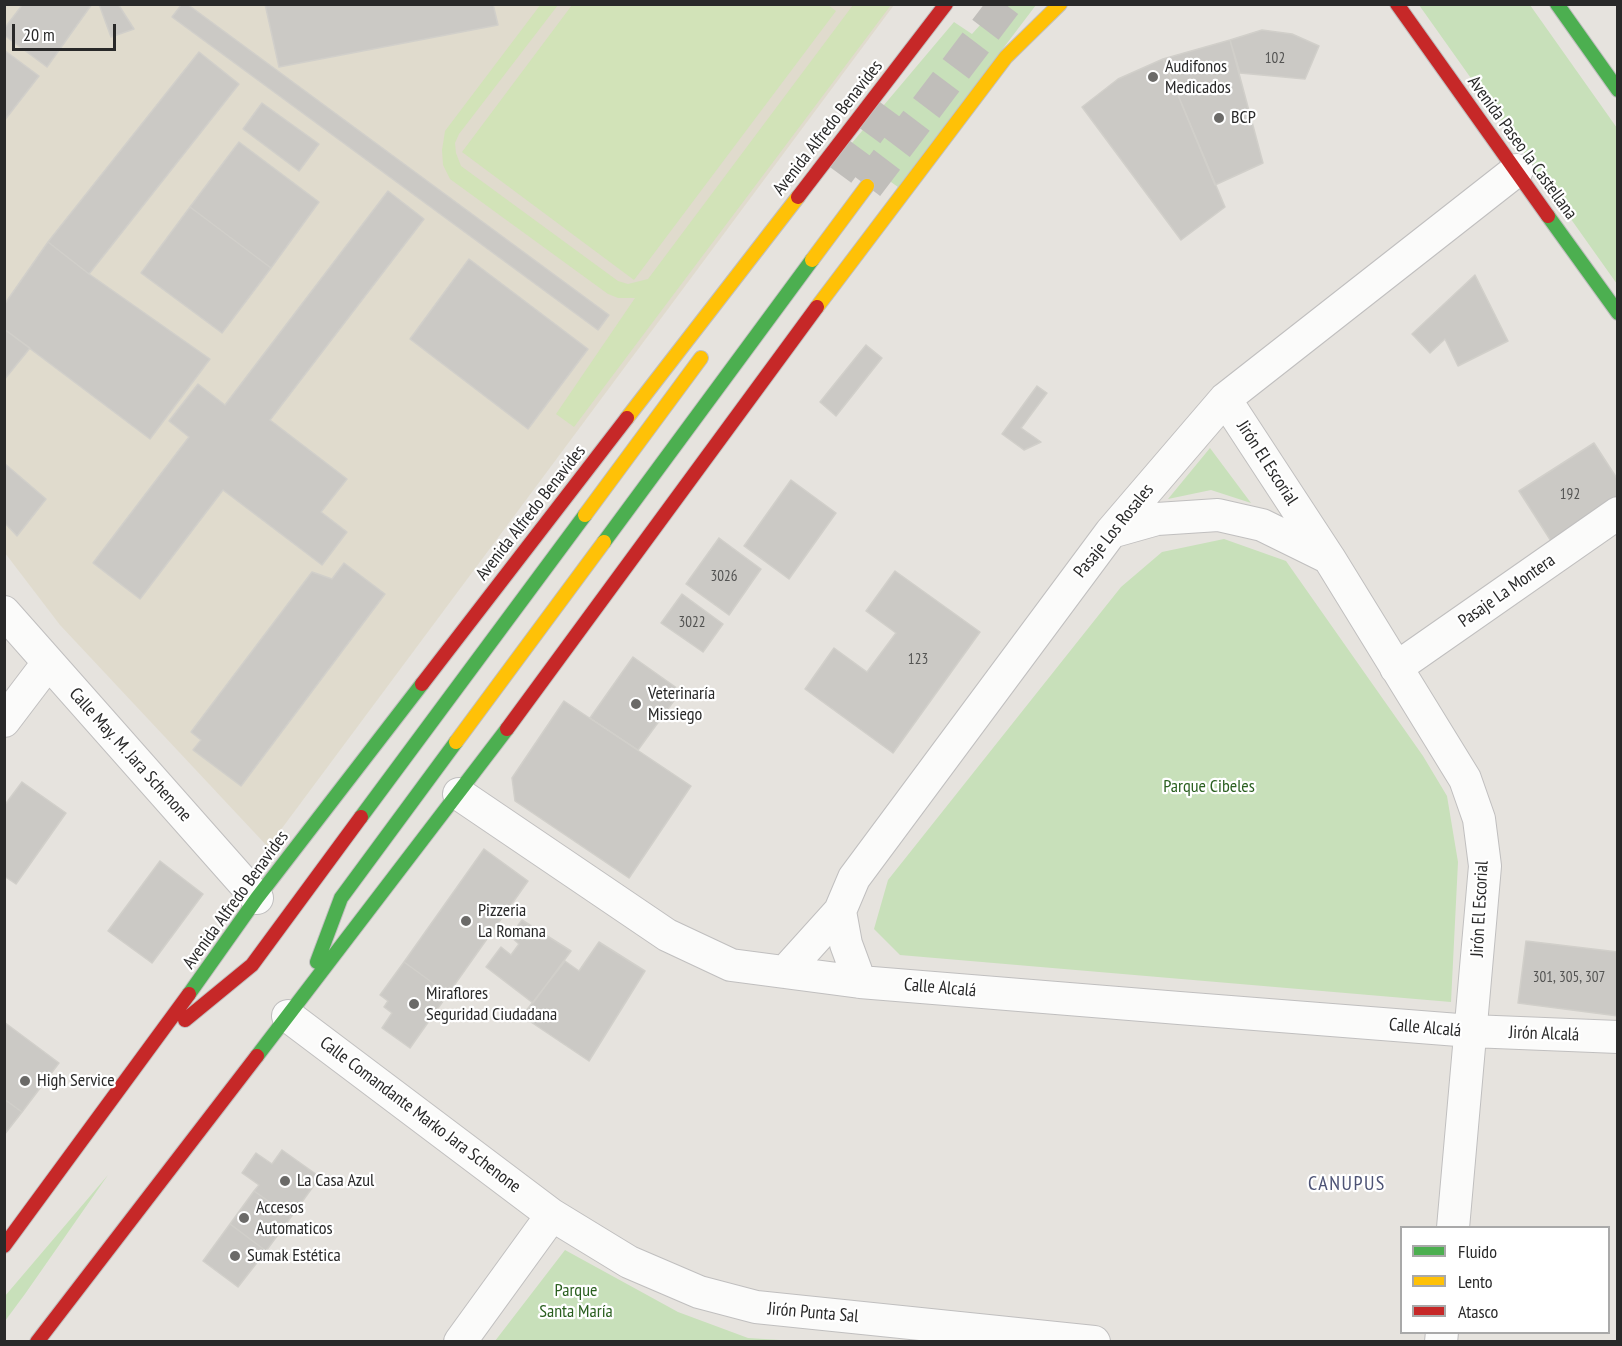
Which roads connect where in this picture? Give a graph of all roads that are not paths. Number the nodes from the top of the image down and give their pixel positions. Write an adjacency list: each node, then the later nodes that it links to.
1 (946, 4): 19 (main road, Avenida Alfredo Benavides)
2 (1060, 4): 18 (main road)
3 (1397, 4): 6 (main road, Avenida Paseo la Castellana)
4 (1557, 4): 5 (main road)
5 (1617, 90)
6 (1517, 170): 8 (main road, Avenida Paseo la Castellana); 10 (street, Pasaje Los Rosales)
7 (867, 186): 23 (main road)
8 (1617, 313)
9 (711, 345): 26 (main road, Avenida Alfredo Benavides)
10 (1225, 399): 12 (street, Pasaje Los Rosales); 13 (street, Jirón El Escorial)
11 (1617, 513): 16 (street, Pasaje La Montera)
12 (1111, 532): 13 (street, Jirón El Escorial); 20 (street, Pasaje Los Rosales)
13 (1329, 558): 16 (street, Jirón El Escorial)
14 (4, 612): 15 (street, Calle May. M. Jara Schenone)
15 (48, 663): 17 (street); 19 (street, Calle May. M. Jara Schenone)
16 (1396, 668): 24 (street, Jirón El Escorial)
17 (4, 720)
18 (459, 794): 21 (street, Calle Alcalá); 23 (main road)
19 (257, 898): 26 (main road, Avenida Alfredo Benavides)
20 (840, 911): 21 (street); 22 (street)
21 (784, 972): 22 (street, Calle Alcalá)
22 (860, 982): 24 (street, Calle Alcalá)
23 (297, 1004): 27 (street, Calle Comandante Marko Jara Schenone); 30 (main road)
24 (1471, 1031): 25 (street, Jirón Alcalá); 28 (street, Jirón El Escorial)
25 (1617, 1037)
26 (151, 1048): 29 (main road, Avenida Alfredo Benavides)
27 (552, 1215): 31 (street); 32 (street, Jirón Punta Sal)
28 (1453, 1226)
29 (4, 1246)
30 (37, 1341)
31 (460, 1341)
32 (1094, 1341)

